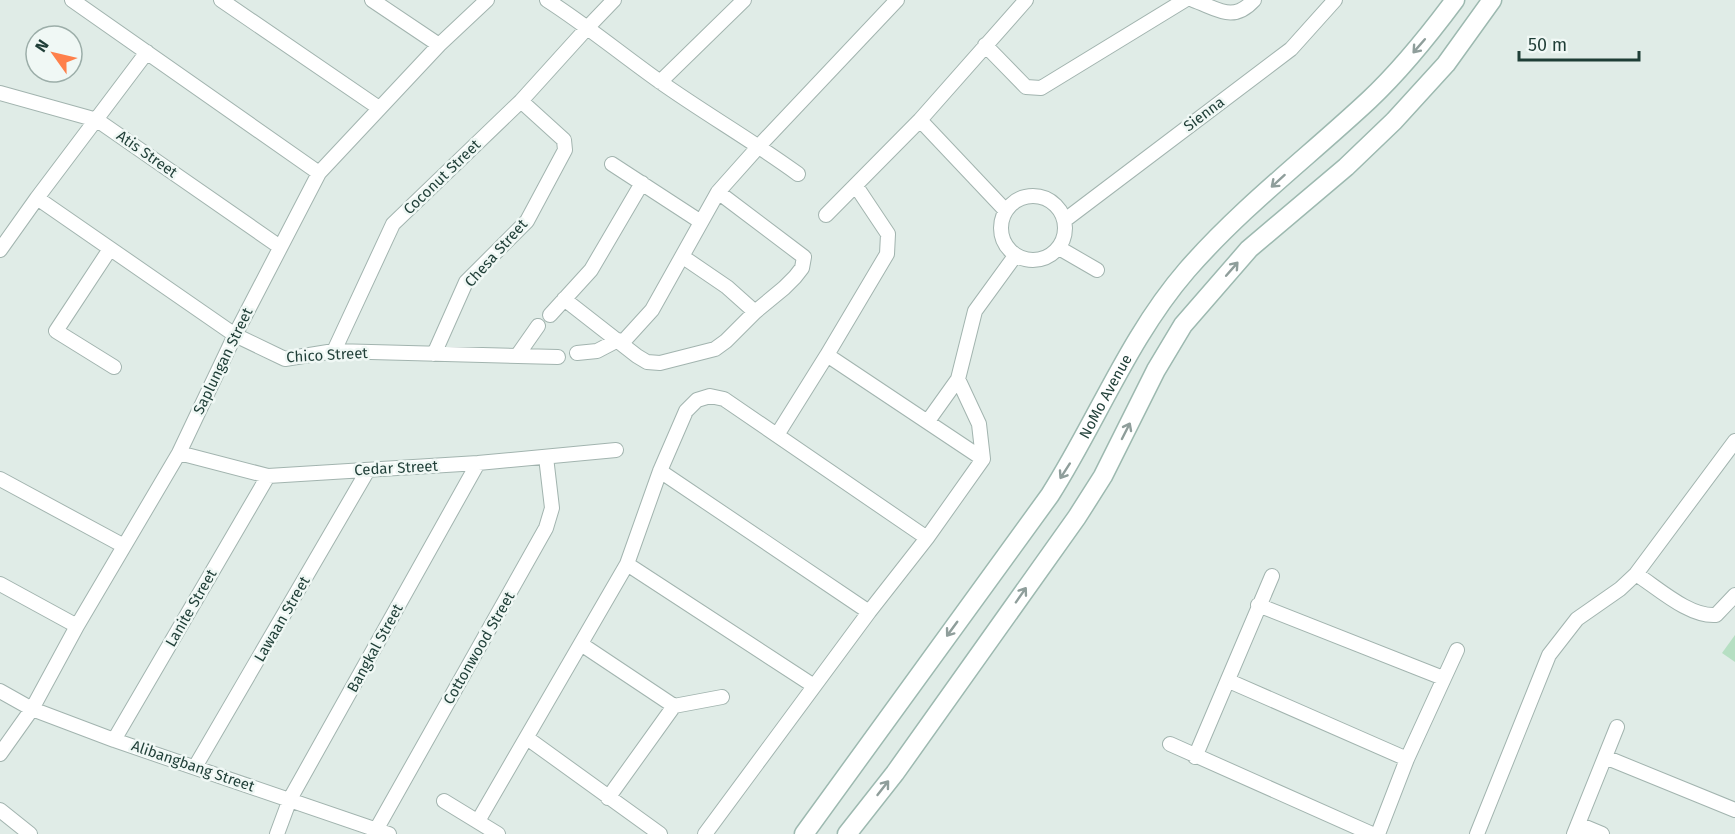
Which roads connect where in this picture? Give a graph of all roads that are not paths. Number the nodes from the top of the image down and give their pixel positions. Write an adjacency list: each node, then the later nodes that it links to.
1 (72, 0): 19 (street)
2 (221, 0): 23 (street)
3 (372, 0): 17 (street)
4 (487, 0): 17 (street, Saplungan Street)
5 (547, 0): 16 (street)
6 (614, 0): 16 (street, Coconut Street)
7 (744, 0): 20 (street)
8 (897, 0): 26 (street)
9 (1026, 0): 18 (street)
10 (1185, 0): 18 (street)
11 (1193, 0): 12 (street)
12 (1254, 0)
13 (1335, 0): 36 (street, Sienna)
14 (1455, 0): 46 (main road, NoMo Avenue, one-way to 46)
15 (1492, 0): 49 (main road, one-way to 15)
16 (588, 27): 20 (street); 22 (street, Coconut Street)
17 (440, 45): 23 (street, Saplungan Street)
18 (985, 45): 25 (street)
19 (147, 52): 24 (street); 28 (street)
20 (660, 82): 26 (street)
21 (0, 93): 24 (street, Atis Street)
22 (521, 101): 53 (street, Coconut Street); 55 (street, Chesa Street)
23 (379, 108): 28 (street, Saplungan Street)
24 (97, 120): 33 (street); 38 (street, Atis Street)
25 (920, 120): 31 (street); 34 (street)
26 (759, 146): 29 (street); 32 (street)
27 (612, 164): 30 (street)
28 (319, 173): 38 (street, Saplungan Street)
29 (798, 174)
30 (642, 183): 37 (street); 45 (street)
31 (856, 186): 35 (street); 56 (street)
32 (718, 192): 37 (street); 47 (street)
33 (37, 198): 40 (street, Chico Street); 41 (street)
34 (1006, 211): 36 (street); 42 (street)
35 (825, 215)
36 (1065, 220): 39 (street)
37 (701, 222): 43 (street)
38 (280, 247): 51 (street, Saplungan Street)
39 (1059, 248): 42 (street); 44 (street)
40 (110, 249): 51 (street, Chico Street); 59 (street)
41 (0, 250)
42 (1016, 256): 60 (street)
43 (683, 257): 47 (street); 52 (street)
44 (1097, 270)
45 (564, 299): 48 (street); 52 (street)
46 (1157, 307): 49 (main road); 114 (main road, NoMo Avenue, one-way to 114)
47 (755, 312): 52 (street)
48 (550, 315)
49 (1183, 325): 115 (main road, one-way to 49)
50 (538, 326): 57 (street)
51 (236, 335): 53 (street, Chico Street); 65 (street, Saplungan Street)
52 (620, 342): 54 (street)
53 (334, 351): 55 (street, Chico Street)
54 (577, 352)
55 (434, 354): 57 (street, Chico Street)
56 (827, 355): 61 (street); 62 (street)
57 (517, 356): 58 (street, Chico Street)
58 (558, 357)
59 (114, 367)
60 (958, 379): 61 (street); 67 (street)
61 (928, 421): 67 (street)
62 (777, 435): 70 (street); 73 (street)
63 (1735, 441): 76 (street)
64 (616, 450): 66 (street, Cedar Street)
65 (179, 453): 71 (street, Cedar Street); 74 (street, Saplungan Street)
66 (546, 457): 68 (street, Cedar Street); 108 (street, Cottonwood Street)
67 (983, 459): 73 (street)
68 (478, 463): 69 (street, Cedar Street); 102 (street, Bangkal Street)
69 (368, 470): 71 (street, Cedar Street); 100 (street, Lawaan Street)
70 (660, 471): 75 (street); 81 (street)
71 (268, 476): 94 (street, Lanite Street)
72 (0, 479): 74 (street)
73 (927, 538): 81 (street)
74 (124, 546): 82 (street, Saplungan Street)
75 (627, 564): 83 (street); 87 (street)
76 (1636, 574): 79 (street); 118 (street)
77 (1272, 576): 80 (street)
78 (0, 584): 82 (street)
79 (1735, 595)
80 (1258, 605): 85 (street); 86 (street)
81 (869, 612): 87 (street)
82 (77, 626): 91 (street, Saplungan Street)
83 (581, 644): 90 (street); 93 (street)
84 (1457, 650): 85 (street)
85 (1443, 678): 99 (street)
86 (1228, 681): 97 (street); 99 (street)
87 (814, 686): 113 (street)
88 (0, 691): 91 (street, Alibangbang Street)
89 (722, 697): 90 (street)
90 (674, 706): 101 (street)
91 (32, 709): 94 (street, Alibangbang Street); 96 (street, Saplungan Street)
92 (1617, 727): 98 (street)
93 (527, 738): 101 (street); 106 (street)
94 (114, 740): 100 (street, Alibangbang Street)
95 (1170, 744): 97 (street)
96 (0, 754)
97 (1195, 757): 116 (street)
98 (1605, 757): 105 (street); 107 (street)
99 (1407, 759): 117 (street)
100 (195, 767): 102 (street, Alibangbang Street)
101 (608, 798): 112 (street)
102 (290, 799): 108 (street, Alibangbang Street); 110 (street, Bangkal Street)
103 (444, 801): 106 (street)
104 (0, 810): 109 (street)
105 (1735, 810)
106 (478, 821): 111 (street)
107 (1576, 829): 119 (street)
108 (382, 832)
109 (30, 834)
110 (277, 834)
111 (498, 834)
112 (660, 834)
113 (705, 834)
114 (804, 834)
115 (847, 834)
116 (1372, 834)
117 (1378, 834)
118 (1478, 834)
119 (1602, 834)

